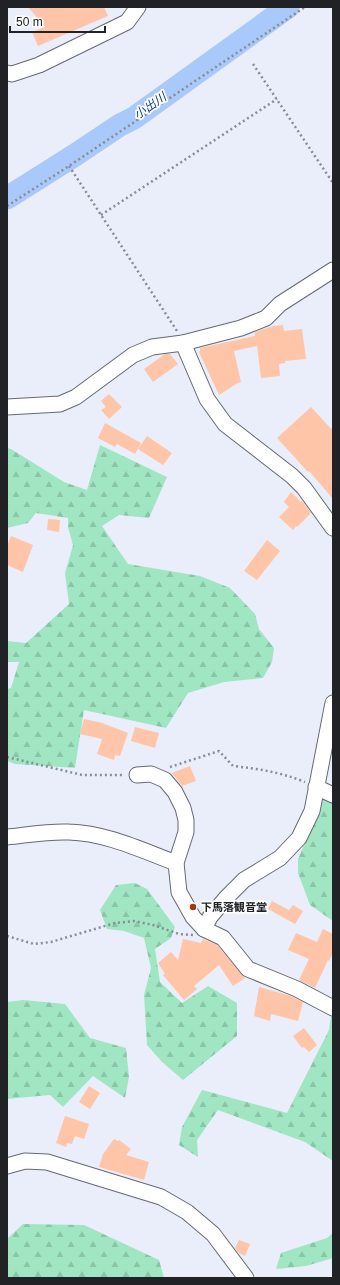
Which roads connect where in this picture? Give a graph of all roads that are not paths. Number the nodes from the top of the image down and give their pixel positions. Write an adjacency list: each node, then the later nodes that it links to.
1 (138, 7): 2 (street)
2 (7, 73)
3 (333, 270): 4 (street)
4 (183, 343): 5 (street); 6 (street)
5 (7, 407)
6 (333, 528)
7 (333, 703): 9 (street)
8 (144, 774): 12 (street)
9 (316, 787): 10 (street); 13 (street)
10 (333, 795)
11 (7, 837): 12 (street)
12 (176, 863): 13 (street)
13 (204, 929): 14 (street)
14 (333, 1008)
15 (7, 1166): 16 (street)
16 (246, 1278)

